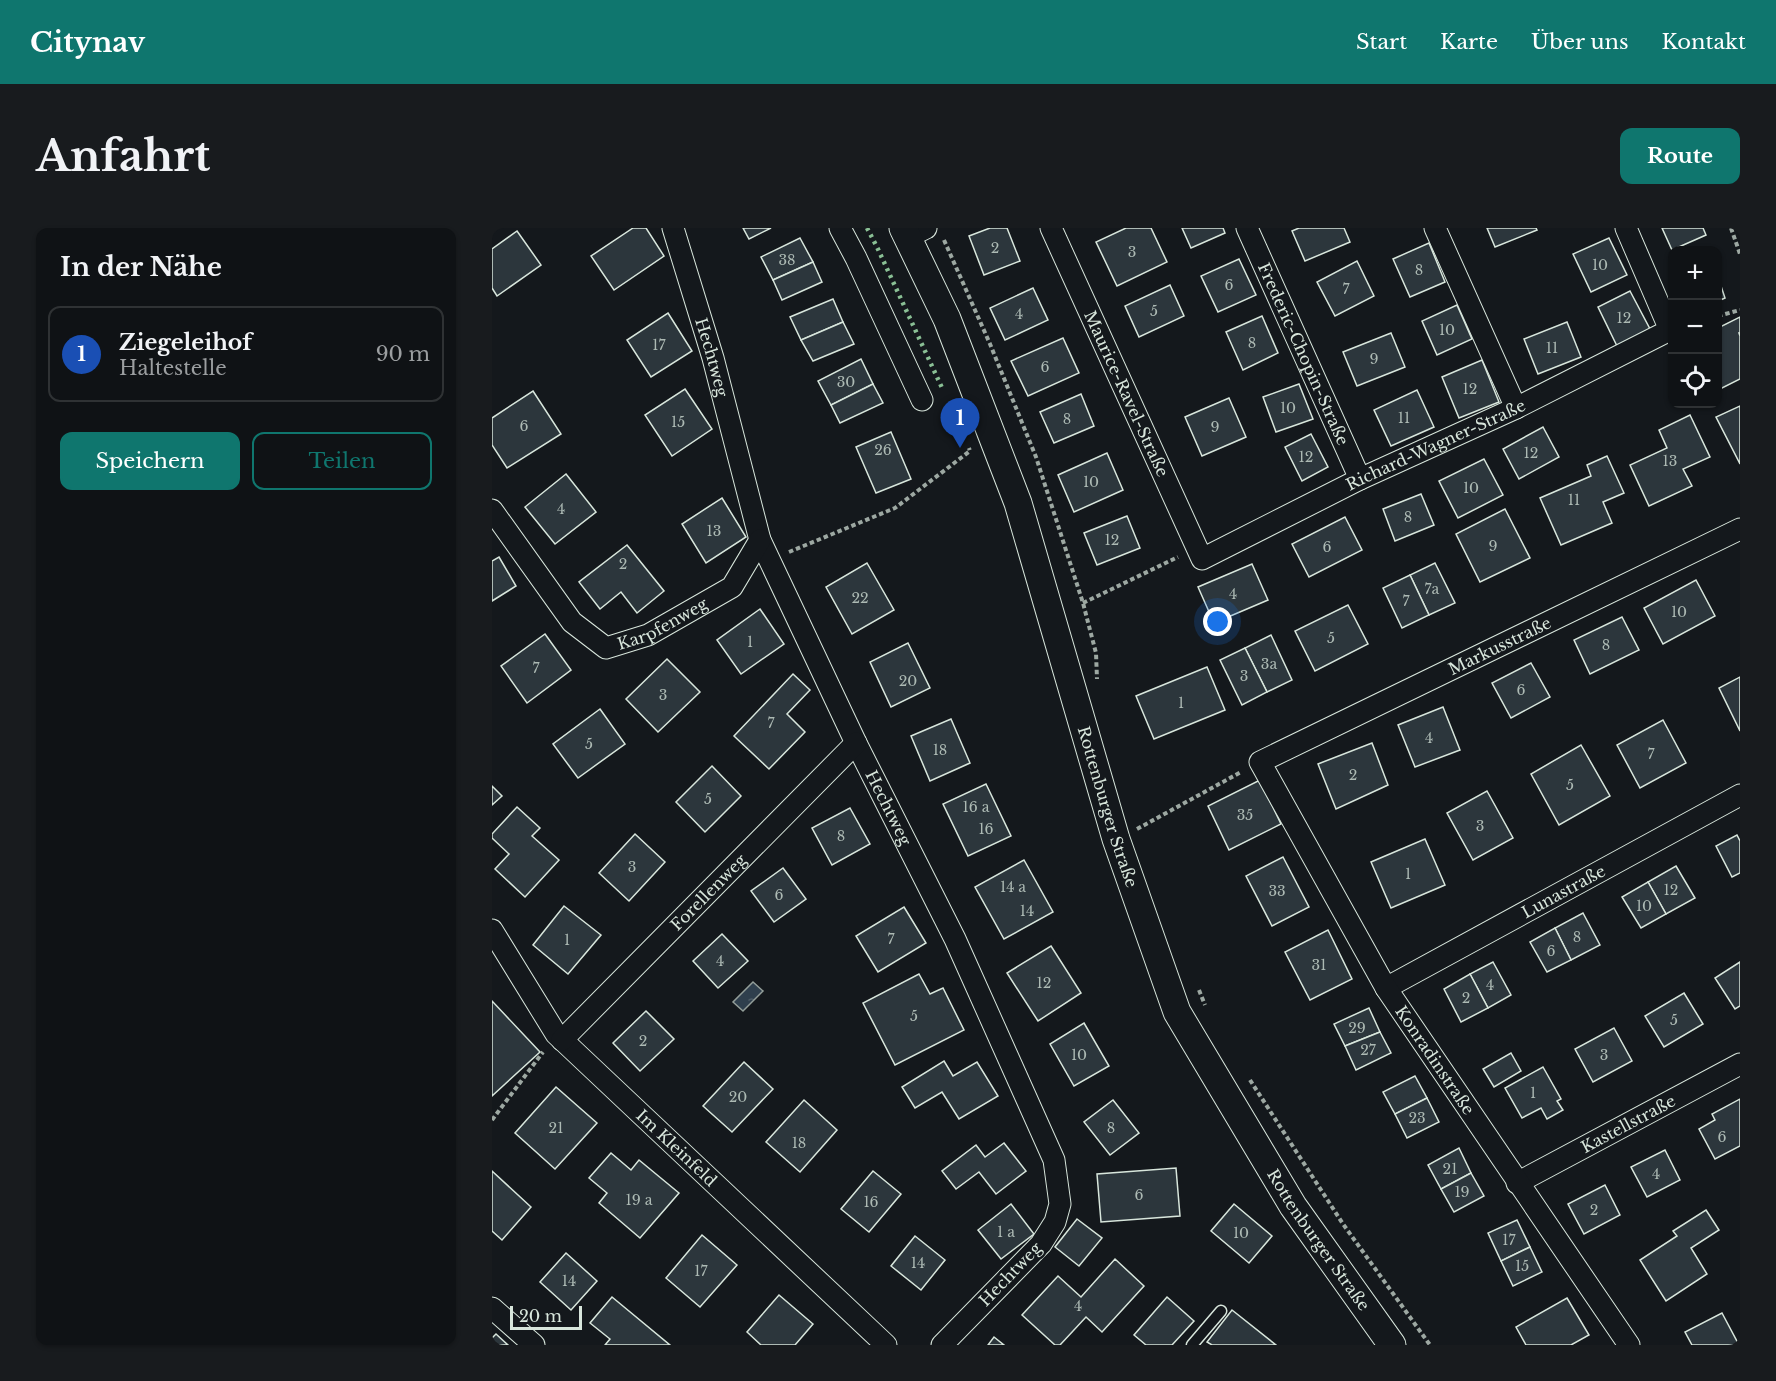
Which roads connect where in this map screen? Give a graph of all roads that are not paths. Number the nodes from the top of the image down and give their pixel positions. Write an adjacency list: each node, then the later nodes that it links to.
1 (673, 228): 13 (street, Hechtweg)
2 (840, 228): 8 (street)
3 (1051, 228): 14 (street, Maurice-Ravel-Straße)
4 (1247, 228): 10 (street, Frederic-Chopin-Straße)
5 (1435, 228): 9 (street)
6 (1626, 228): 9 (street, Richard-Wagner-Straße)
7 (920, 233): 29 (street, Rottenburger Straße)
8 (922, 400)
9 (1515, 408): 10 (street, Richard-Wagner-Straße)
10 (1360, 479): 14 (street, Richard-Wagner-Straße)
11 (492, 510): 13 (street, Karpfenweg)
12 (1740, 529): 16 (street, Markusstraße)
13 (760, 540): 15 (street, Hechtweg)
14 (1200, 554)
15 (855, 743): 20 (street, Forellenweg); 27 (street, Hechtweg)
16 (1260, 762): 19 (street, Konradinstraße)
17 (1740, 795): 19 (street, Lunastraße)
18 (492, 930): 20 (street, Im Kleinfeld)
19 (1386, 988): 22 (street, Konradinstraße)
20 (559, 1037): 26 (street, Im Kleinfeld)
21 (1740, 1064): 22 (street, Kastellstraße)
22 (1517, 1183): 30 (street, Konradinstraße)
23 (492, 1308): 25 (street)
24 (1221, 1311): 28 (lane)
25 (534, 1345)
26 (886, 1345)
27 (942, 1345)
28 (1192, 1345)
29 (1392, 1345)
30 (1629, 1345)

